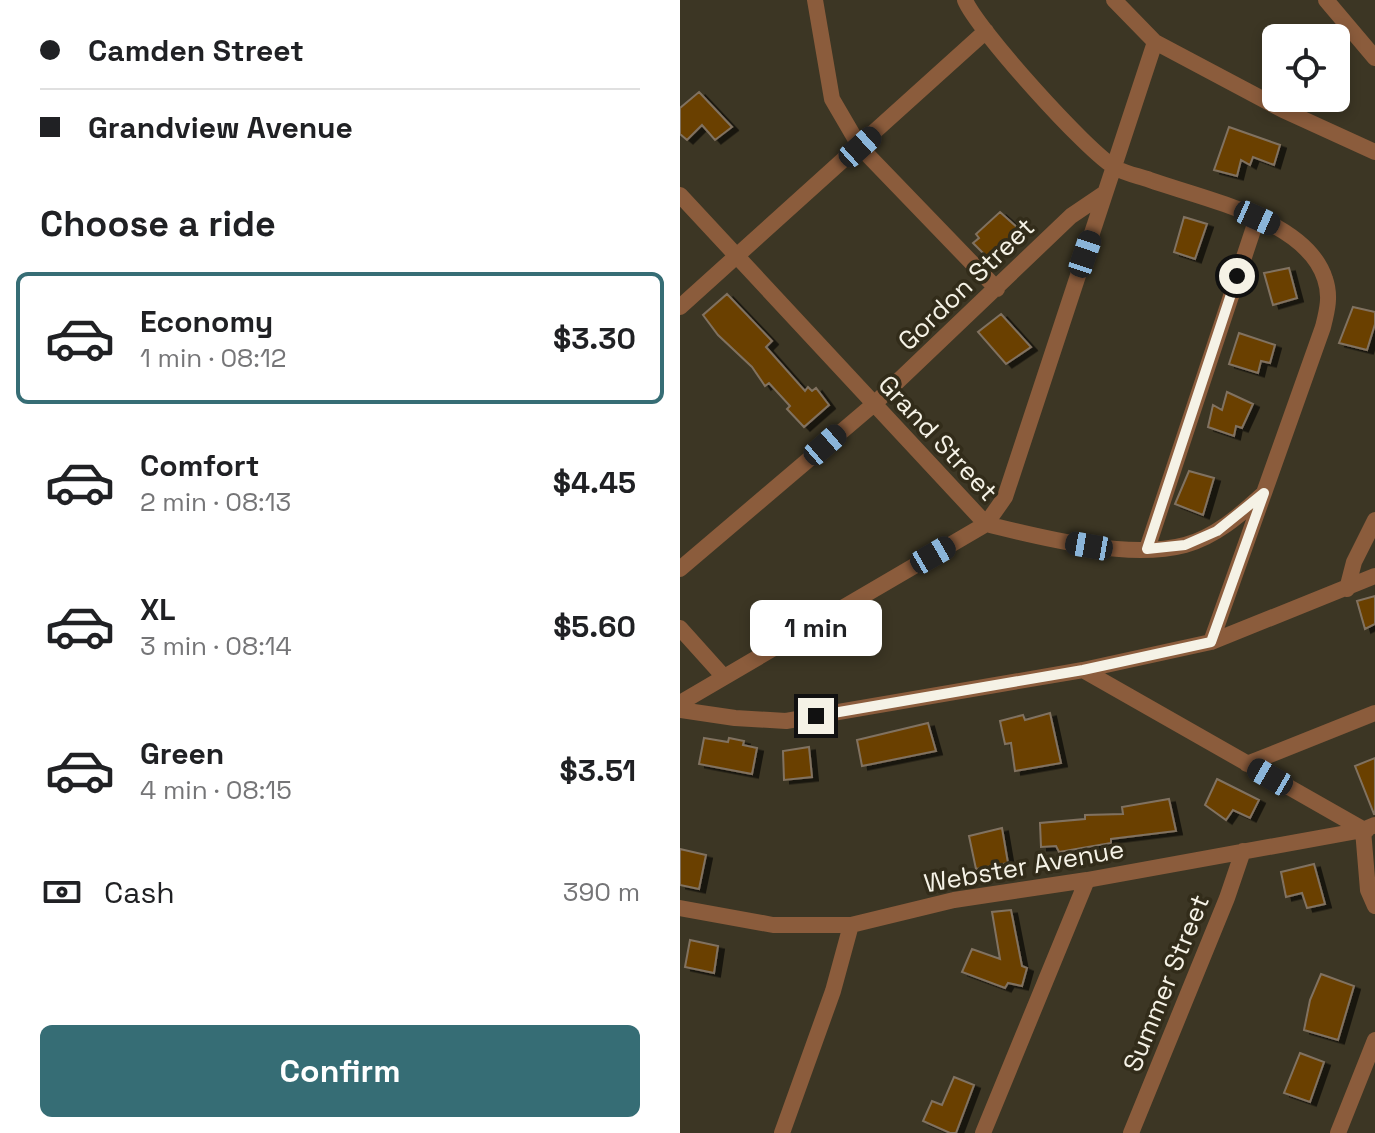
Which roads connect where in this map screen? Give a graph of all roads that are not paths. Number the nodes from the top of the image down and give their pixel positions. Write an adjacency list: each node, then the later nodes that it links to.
1 (815, 0): 8 (street)
2 (965, 0): 5 (street)
3 (1114, 0): 6 (street)
4 (1326, 0): 7 (street)
5 (986, 31): 8 (street); 10 (street)
6 (1155, 42): 9 (street); 10 (street)
7 (1375, 58)
8 (860, 147): 14 (street); 15 (street)
9 (1375, 152)
10 (1115, 168): 11 (street); 13 (street)
11 (1105, 193): 15 (street, Gordon Street); 20 (street)
12 (680, 195): 14 (street, Grand Street)
13 (1257, 218): 18 (street); 21 (street)
14 (736, 255): 16 (street); 17 (street, Grand Street)
15 (997, 289): 17 (street, Gordon Street)
16 (680, 307)
17 (874, 404): 20 (street, Grand Street); 22 (street, Gordon Street)
18 (1264, 493): 21 (street); 26 (street)
19 (1375, 520): 24 (street)
20 (986, 524): 21 (street); 28 (street, Grand Street)
21 (1147, 549)
22 (680, 569)
23 (1375, 576): 24 (street)
24 (1347, 589): 26 (street)
25 (680, 628): 28 (street)
26 (1211, 642): 27 (street)
27 (1083, 670): 30 (street); 32 (street)
28 (724, 677): 29 (street, Grand Street)
29 (680, 703)
30 (680, 710)
31 (1375, 713): 32 (street)
32 (1247, 764): 33 (street)
33 (1371, 830): 34 (street, Webster Avenue); 36 (street)
34 (1243, 851): 35 (street, Webster Avenue); 42 (street, Summer Street)
35 (1087, 880): 38 (street, Webster Avenue); 41 (street)
36 (1375, 906)
37 (680, 908): 38 (street, Webster Avenue)
38 (851, 925): 40 (street)
39 (1375, 1040): 43 (street)
40 (782, 1133)
41 (983, 1133)
42 (1131, 1133)
43 (1338, 1133)

